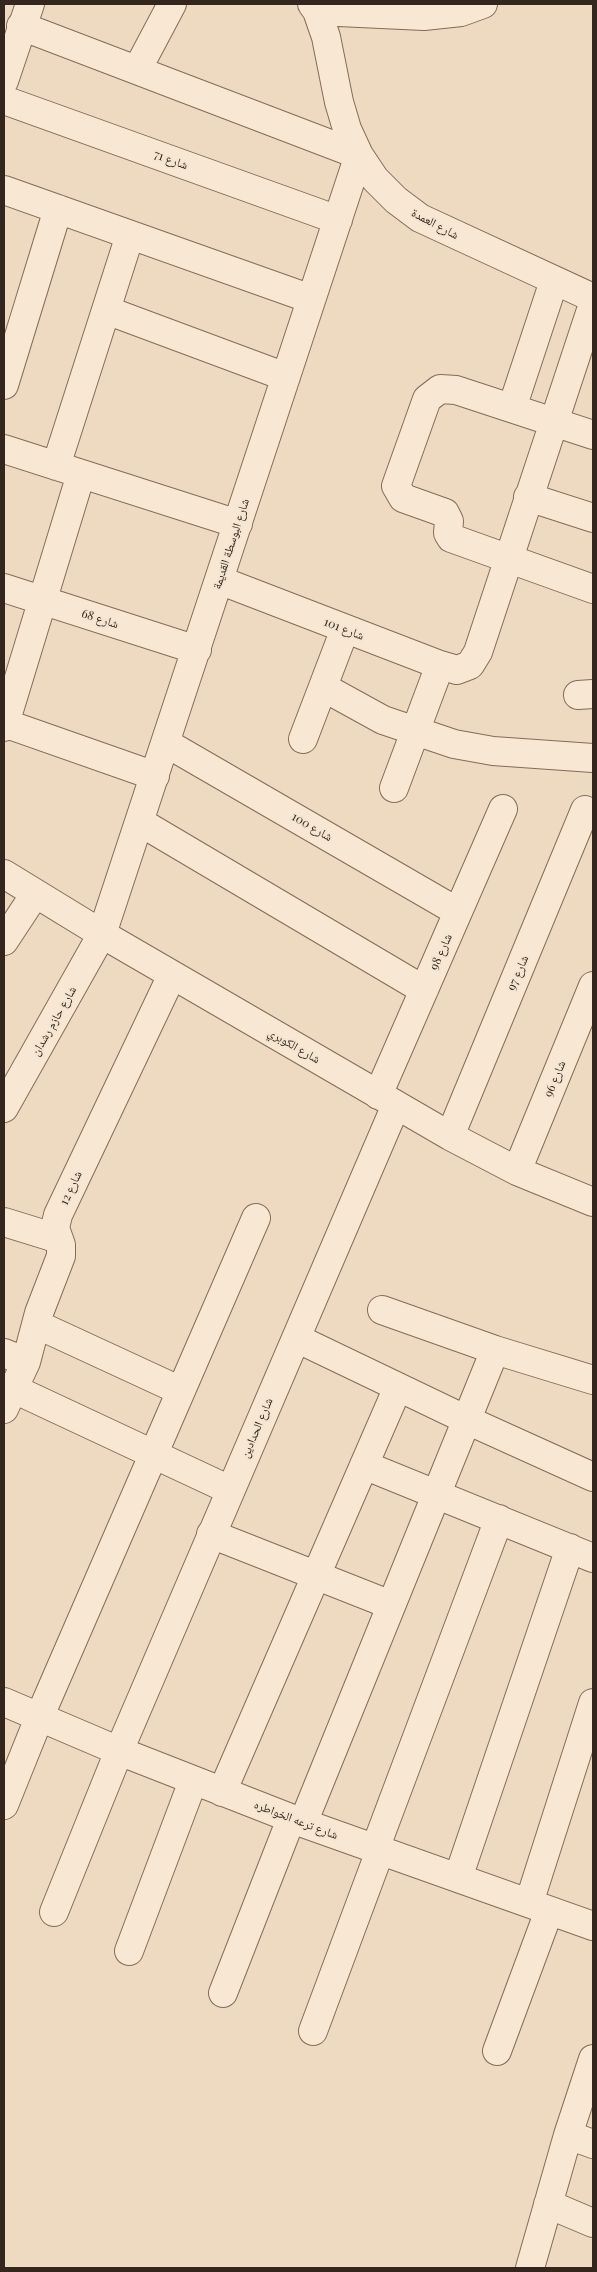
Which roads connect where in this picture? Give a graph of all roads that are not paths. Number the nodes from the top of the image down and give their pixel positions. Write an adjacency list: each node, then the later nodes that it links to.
1 (172, 4): 5 (street)
2 (482, 4): 3 (street)
3 (314, 7): 8 (street, شارع العمدة)
4 (25, 15): 5 (street); 6 (street)
5 (137, 70): 8 (street)
6 (4, 81)
7 (4, 100): 11 (street, شارع 71)
8 (359, 155): 11 (street, شارع البوسطة القديمة); 13 (street, شارع العمدة)
9 (4, 190): 10 (street)
10 (58, 209): 12 (street); 19 (street)
11 (338, 220): 15 (street, شارع البوسطة القديمة)
12 (130, 235): 15 (street); 17 (street)
13 (554, 281): 14 (street, شارع العمدة); 20 (street)
14 (593, 298)
15 (311, 299): 18 (street, شارع البوسطة القديمة)
16 (593, 304): 21 (street)
17 (106, 310): 18 (street); 24 (street)
18 (286, 377): 27 (street, شارع البوسطة القديمة)
19 (4, 385)
20 (512, 408): 21 (street); 28 (street)
21 (553, 422): 22 (street); 25 (street)
22 (593, 436)
23 (4, 449): 24 (street)
24 (69, 470): 27 (street); 32 (street)
25 (528, 497): 26 (street); 28 (street)
26 (593, 518)
27 (238, 524): 29 (street, شارع البوسطة القديمة)
28 (508, 560): 31 (street); 36 (street, شارع 101)
29 (219, 580): 33 (street, شارع 101); 34 (street, شارع البوسطة القديمة)
30 (4, 588): 32 (street, شارع 68)
31 (593, 589)
32 (42, 600): 34 (street, شارع 68); 35 (street)
33 (345, 629): 36 (street, شارع 101); 37 (street)
34 (197, 650): 41 (street, شارع البوسطة القديمة)
35 (14, 659): 38 (street)
36 (440, 665): 39 (street)
37 (323, 687): 39 (street); 40 (street)
38 (4, 724): 43 (street)
39 (415, 732): 42 (street); 44 (street)
40 (303, 739)
41 (166, 743): 43 (street, شارع البوسطة القديمة); 50 (street, شارع 100)
42 (593, 758)
43 (155, 776): 47 (street, شارع البوسطة القديمة)
44 (394, 788)
45 (503, 809): 50 (street, شارع 98)
46 (585, 810): 58 (street, شارع 97)
47 (140, 822): 51 (street, شارع البوسطة القديمة); 55 (street)
48 (4, 874): 49 (street, شارع الكوبري)
49 (35, 894): 51 (street, شارع الكوبري); 52 (street)
50 (458, 912): 55 (street, شارع 98)
51 (102, 934): 53 (street, شارع الكوبري); 57 (street, شارع حازم رشدان)
52 (4, 941)
53 (172, 975): 56 (street, شارع الكوبري); 63 (street, شارع 12)
54 (593, 986): 59 (street, شارع 96)
55 (424, 990): 56 (street, شارع 98)
56 (387, 1100): 58 (street, شارع الكوبري); 66 (street, شارع الحدادين)
57 (4, 1108)
58 (450, 1136): 59 (street, شارع الكوبري)
59 (517, 1172): 60 (street, شارع الكوبري)
60 (593, 1202)
61 (256, 1218): 71 (street)
62 (4, 1222): 63 (street)
63 (59, 1239): 65 (street, شارع 12)
64 (382, 1310): 67 (street)
65 (36, 1324): 68 (street, شارع 12); 71 (street)
66 (296, 1338): 70 (street); 77 (street, شارع الحدادين)
67 (495, 1350): 69 (street); 73 (street)
68 (15, 1357): 72 (street, شارع 12)
69 (593, 1380)
70 (398, 1387): 73 (street); 75 (street)
71 (181, 1391): 74 (street)
72 (9, 1399): 74 (street)
73 (467, 1420): 76 (street); 78 (street)
74 (154, 1454): 77 (street); 86 (street)
75 (364, 1465): 78 (street); 82 (street)
76 (593, 1477)
77 (230, 1490): 80 (street, شارع الحدادين)
78 (436, 1494): 79 (street); 83 (street)
79 (498, 1519): 81 (street); 92 (street)
80 (211, 1534): 82 (street); 87 (street, شارع الحدادين)
81 (582, 1553): 93 (street)
82 (316, 1576): 83 (street); 89 (street)
83 (391, 1605): 91 (street)
84 (4, 1702): 86 (street, شارع ترعه الخواطره)
85 (593, 1703): 94 (street)
86 (39, 1718): 87 (street, شارع ترعه الخواطره); 90 (street)
87 (119, 1751): 88 (street, شارع ترعه الخواطره); 95 (street, شارع الحدادين)
88 (193, 1781): 89 (street, شارع ترعه الخواطره); 97 (street)
89 (222, 1792): 91 (street, شارع ترعه الخواطره)
90 (4, 1805)
91 (297, 1821): 92 (street, شارع ترعه الخواطره); 98 (street)
92 (377, 1850): 93 (street, شارع ترعه الخواطره); 99 (street)
93 (458, 1878): 94 (street, شارع ترعه الخواطره)
94 (539, 1907): 96 (street, شارع ترعه الخواطره); 100 (street)
95 (54, 1912)
96 (593, 1926)
97 (129, 1951)
98 (223, 1993)
99 (313, 2031)
100 (497, 2051)
101 (593, 2059): 102 (street)
102 (581, 2140): 103 (street)
103 (548, 2204): 104 (street); 105 (street)
104 (593, 2223)
105 (530, 2268)

